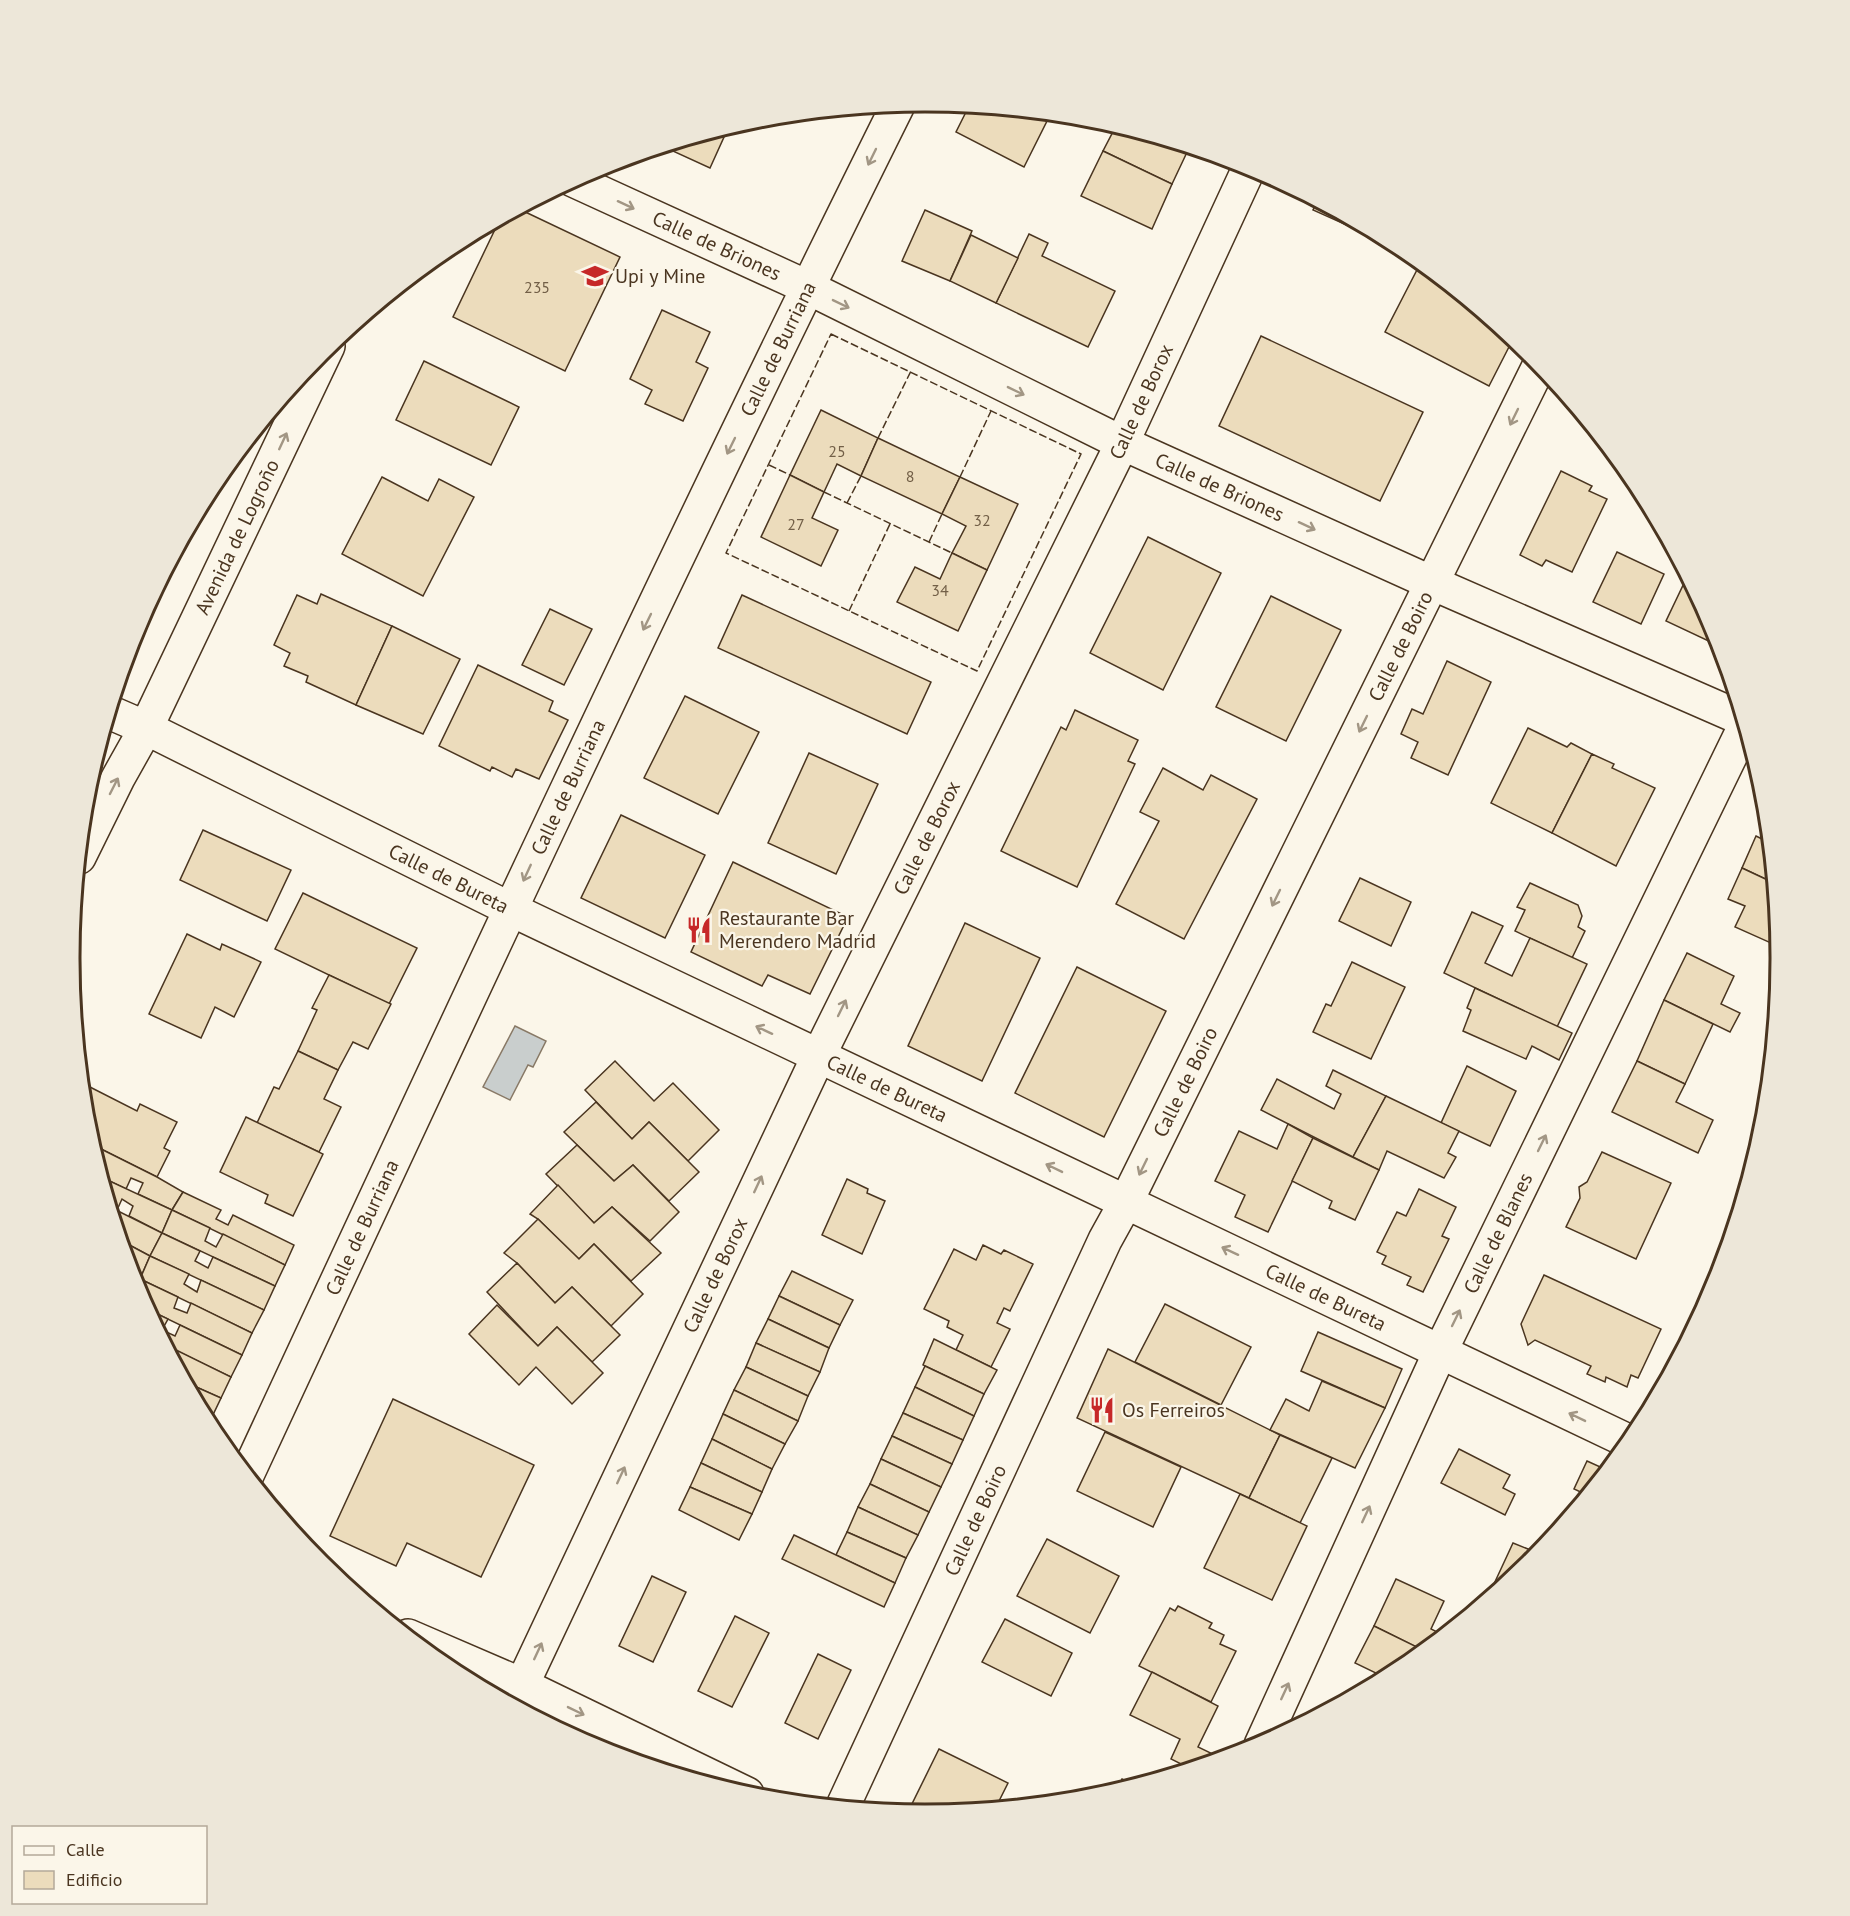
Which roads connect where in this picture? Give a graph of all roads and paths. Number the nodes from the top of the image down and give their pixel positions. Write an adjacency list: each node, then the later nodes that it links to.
1 (894, 113): 4 (street, Calle de Burriana, one-way to 4)
2 (1246, 176): 7 (street, Calle de Borox)
3 (584, 185): 4 (street, Calle de Briones, one-way to 4)
4 (807, 287): 7 (street, Calle de Briones, one-way to 7); 14 (street, Calle de Burriana, one-way to 14)
5 (315, 373): 11 (street, Avenida de Logroño, one-way to 5)
6 (1535, 373): 8 (street, Calle de Boiro, one-way to 8)
7 (1122, 443): 8 (street, Calle de Briones, one-way to 8); 15 (street, Calle de Borox, one-way to 7)
8 (1432, 583): 10 (street, Calle de Briones); 16 (street, Calle de Boiro, one-way to 16)
9 (115, 715): 11 (street)
10 (1735, 715)
11 (146, 728): 13 (street, Avenida de Logroño, one-way to 11); 14 (street, Calle de Bureta)
12 (1741, 735): 17 (street, Calle de Blanes, one-way to 12)
13 (89, 837)
14 (510, 909): 15 (street, Calle de Bureta, one-way to 14); 19 (street, Calle de Burriana)
15 (819, 1055): 16 (street, Calle de Bureta, one-way to 15); 21 (street, Calle de Borox, one-way to 15)
16 (1126, 1202): 17 (street, Calle de Bureta, one-way to 16); 24 (street, Calle de Boiro)
17 (1441, 1350): 18 (street, Calle de Bureta, one-way to 17); 22 (street, Calle de Blanes, one-way to 17)
18 (1621, 1438)
19 (250, 1468)
20 (450, 1658): 21 (street)
21 (518, 1694): 23 (street, one-way to 23)
22 (1266, 1731)
23 (698, 1773)
24 (846, 1799)

